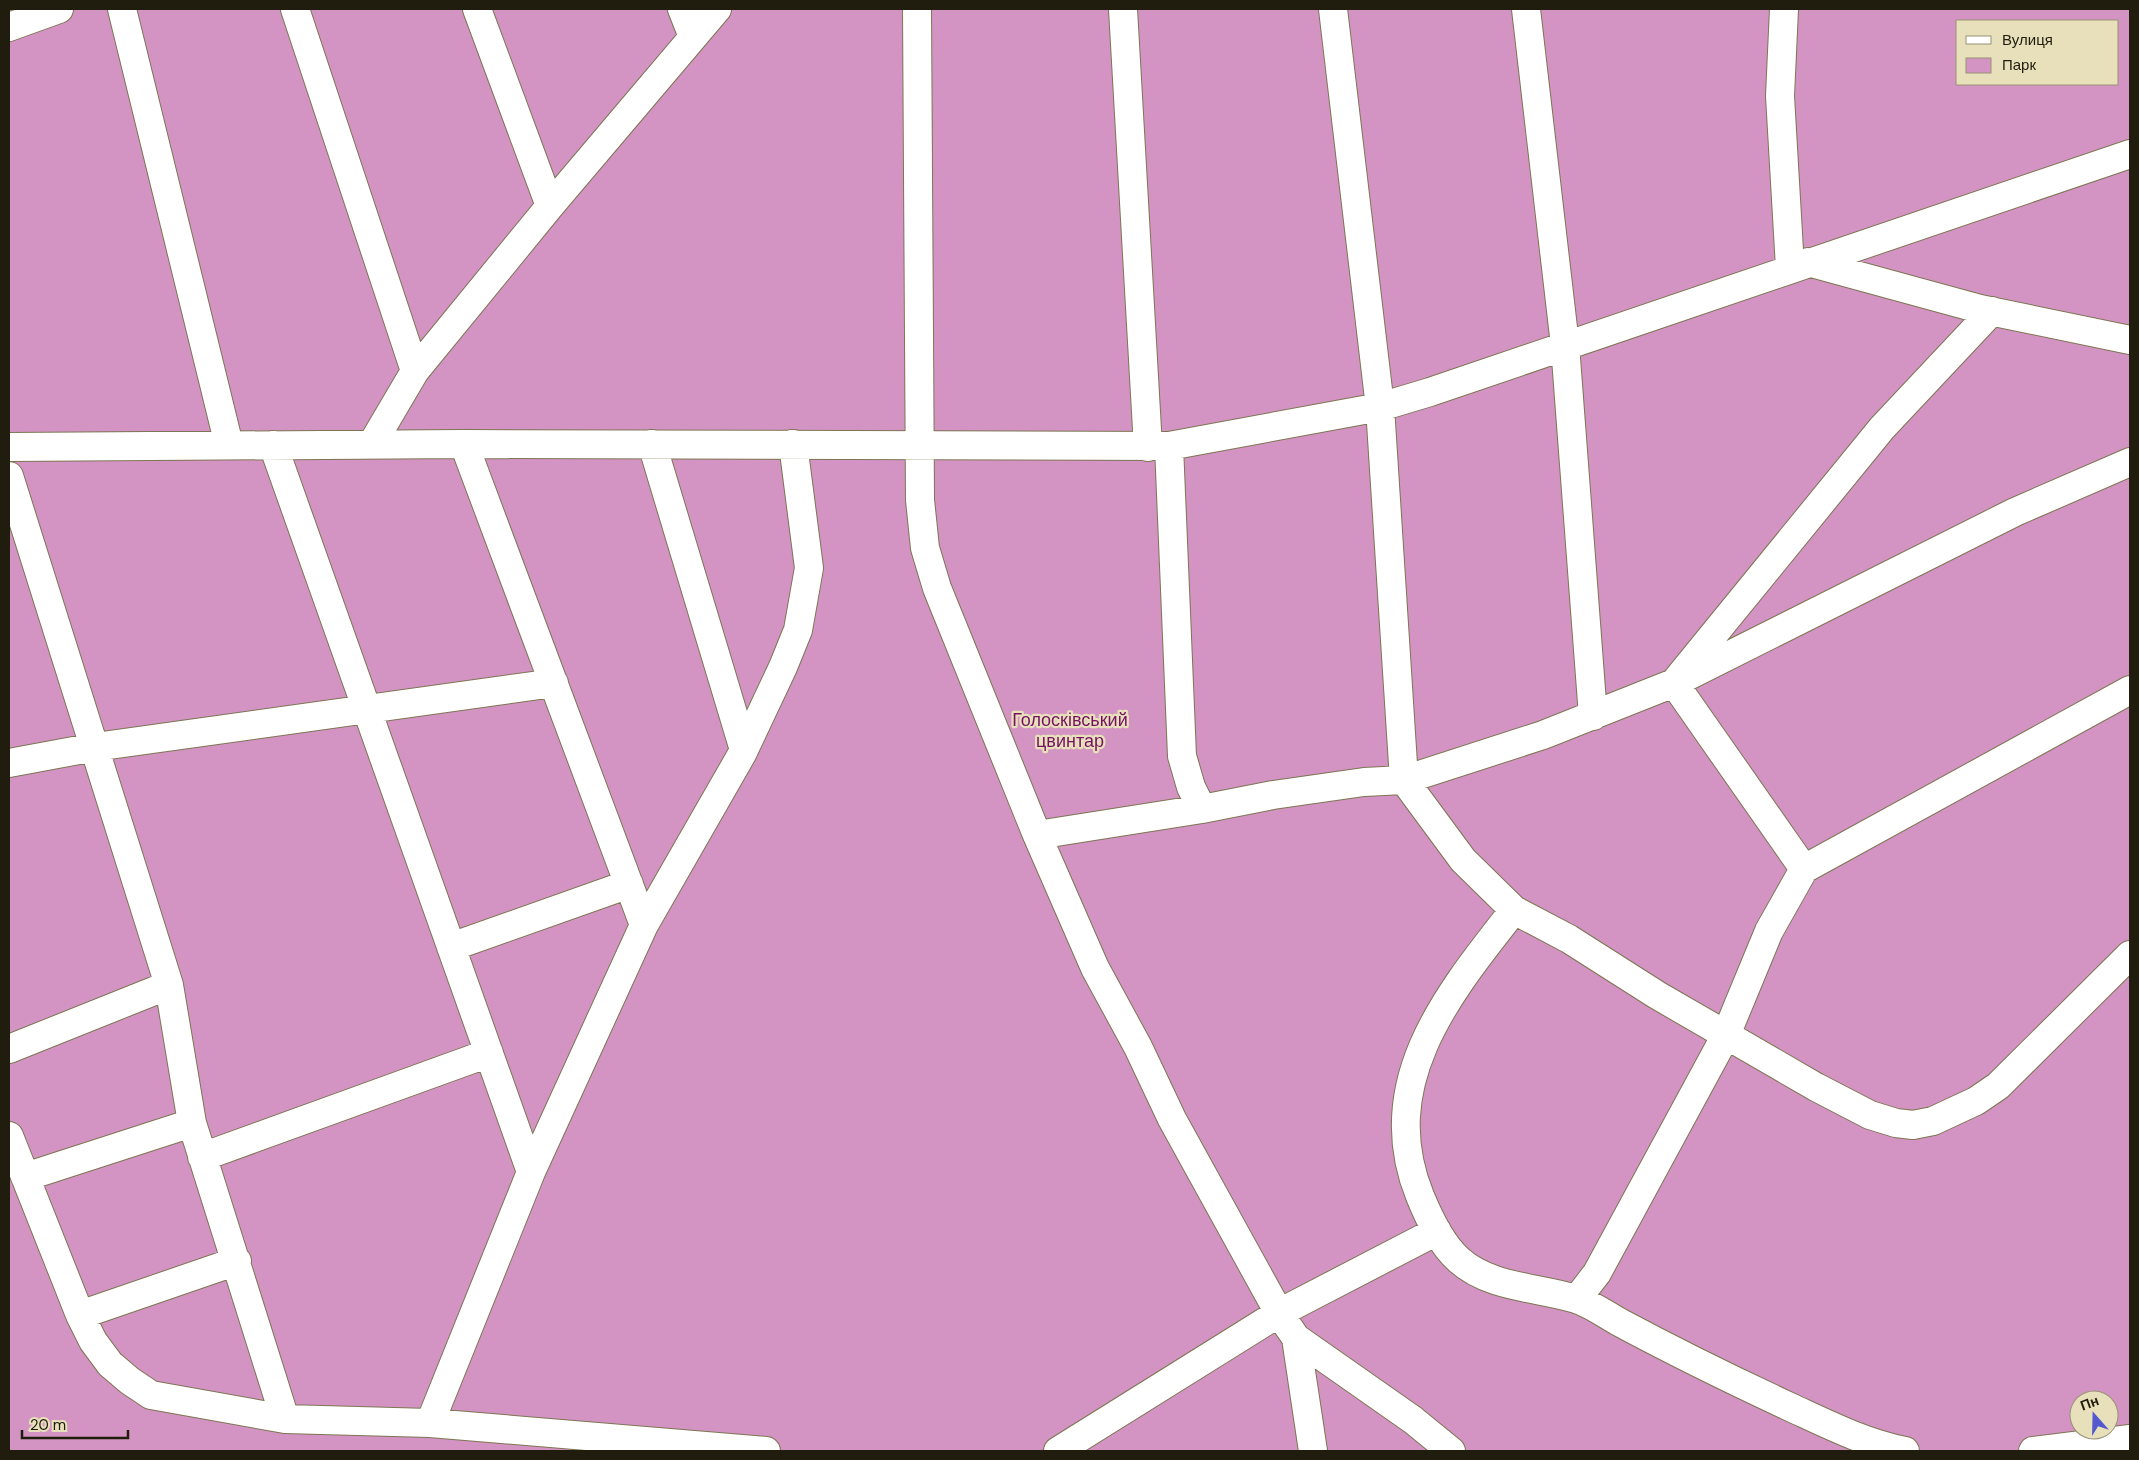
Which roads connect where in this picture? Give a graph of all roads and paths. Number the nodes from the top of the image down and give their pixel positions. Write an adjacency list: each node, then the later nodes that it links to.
1 (59, 9): 12 (street)
2 (122, 9): 27 (street)
3 (295, 9): 20 (street)
4 (477, 9): 15 (street)
5 (682, 9): 13 (street)
6 (717, 9): 13 (street)
7 (917, 9): 28 (street)
8 (1123, 9): 30 (street)
9 (1333, 9): 21 (street)
10 (1526, 9): 19 (street)
11 (1784, 9): 16 (street)
12 (9, 27)
13 (694, 37): 15 (street)
14 (2130, 154): 16 (street)
15 (550, 206): 20 (street)
16 (1799, 265): 17 (street); 19 (street)
17 (1992, 311): 18 (street); 34 (street)
18 (2130, 340)
19 (1565, 345): 21 (street); 37 (street)
20 (415, 372): 23 (street)
21 (1380, 407): 30 (street); 41 (street)
22 (273, 444): 23 (street); 27 (street); 36 (street)
23 (372, 444): 24 (street)
24 (464, 444): 25 (street); 33 (street)
25 (652, 444): 26 (street); 39 (street)
26 (793, 444): 28 (street); 39 (street)
27 (229, 445): 29 (street)
28 (920, 446): 30 (street); 43 (street)
29 (9, 447)
30 (1159, 447): 42 (street)
31 (2130, 462): 34 (street)
32 (9, 476): 38 (street)
33 (554, 683): 36 (street); 45 (street)
34 (1674, 683): 37 (street); 44 (street)
35 (2130, 690): 44 (street)
36 (367, 709): 38 (street); 48 (street)
37 (1593, 716): 41 (street)
38 (94, 747): 40 (street); 50 (street)
39 (744, 750): 47 (street)
40 (9, 763)
41 (1404, 780): 42 (street); 46 (street)
42 (1202, 809): 43 (street)
43 (1037, 835): 62 (street)
44 (1804, 869): 51 (street)
45 (629, 884): 47 (street); 48 (street)
46 (1514, 910): 51 (street); 59 (street)
47 (644, 925): 57 (street)
48 (451, 947): 53 (street)
49 (2130, 955): 51 (street)
50 (169, 985): 52 (street); 54 (street)
51 (1726, 1035): 61 (street)
52 (9, 1049)
53 (489, 1053): 56 (street); 57 (street)
54 (192, 1123): 56 (street); 58 (street)
55 (9, 1136): 58 (street)
56 (202, 1157): 60 (street)
57 (531, 1172): 66 (street)
58 (25, 1177): 63 (street)
59 (1437, 1232): 61 (street); 62 (street)
60 (237, 1261): 63 (street); 65 (street)
61 (1577, 1299): 72 (street)
62 (1278, 1313): 64 (street); 69 (street)
63 (80, 1315): 65 (street)
64 (1296, 1338): 70 (street); 71 (street)
65 (285, 1419): 66 (street)
66 (430, 1422): 68 (street)
67 (2130, 1439): 73 (street)
68 (766, 1451)
69 (1058, 1451)
70 (1313, 1451)
71 (1451, 1451)
72 (1905, 1451)
73 (2033, 1451)

